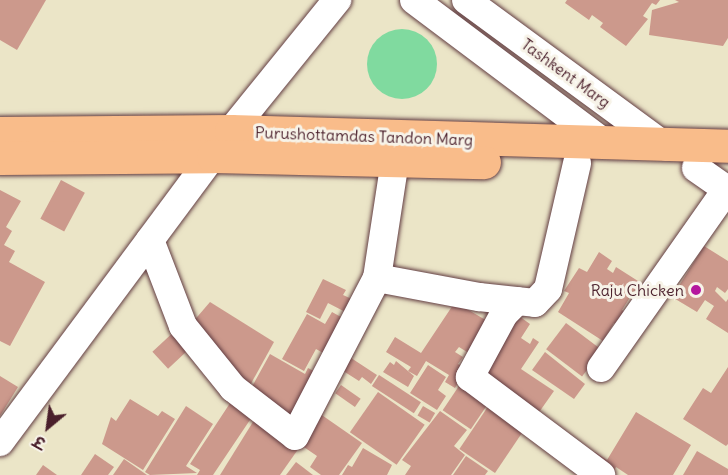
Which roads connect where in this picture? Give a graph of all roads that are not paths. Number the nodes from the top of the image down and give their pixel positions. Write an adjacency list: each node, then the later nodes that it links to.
1 (338, 0): 5 (street)
2 (414, 0): 6 (street, Tashkent Marg)
3 (466, 0): 8 (street, Tashkent Marg)
4 (0, 133): 5 (main road, Purushottamdas Tandon Marg)
5 (222, 143): 6 (main road, Purushottamdas Tandon Marg); 9 (main road); 10 (main road); 13 (street)
6 (607, 145): 8 (main road, Purushottamdas Tandon Marg)
7 (728, 146): 8 (main road, Purushottamdas Tandon Marg)
8 (666, 147)
9 (0, 158)
10 (395, 161): 11 (main road); 14 (street)
11 (577, 164): 12 (main road); 15 (street)
12 (728, 182): 16 (street)
13 (150, 240): 14 (street); 17 (street)
14 (377, 278): 15 (street)
15 (517, 301): 18 (street)
16 (601, 368)
17 (0, 442)
18 (601, 475)

